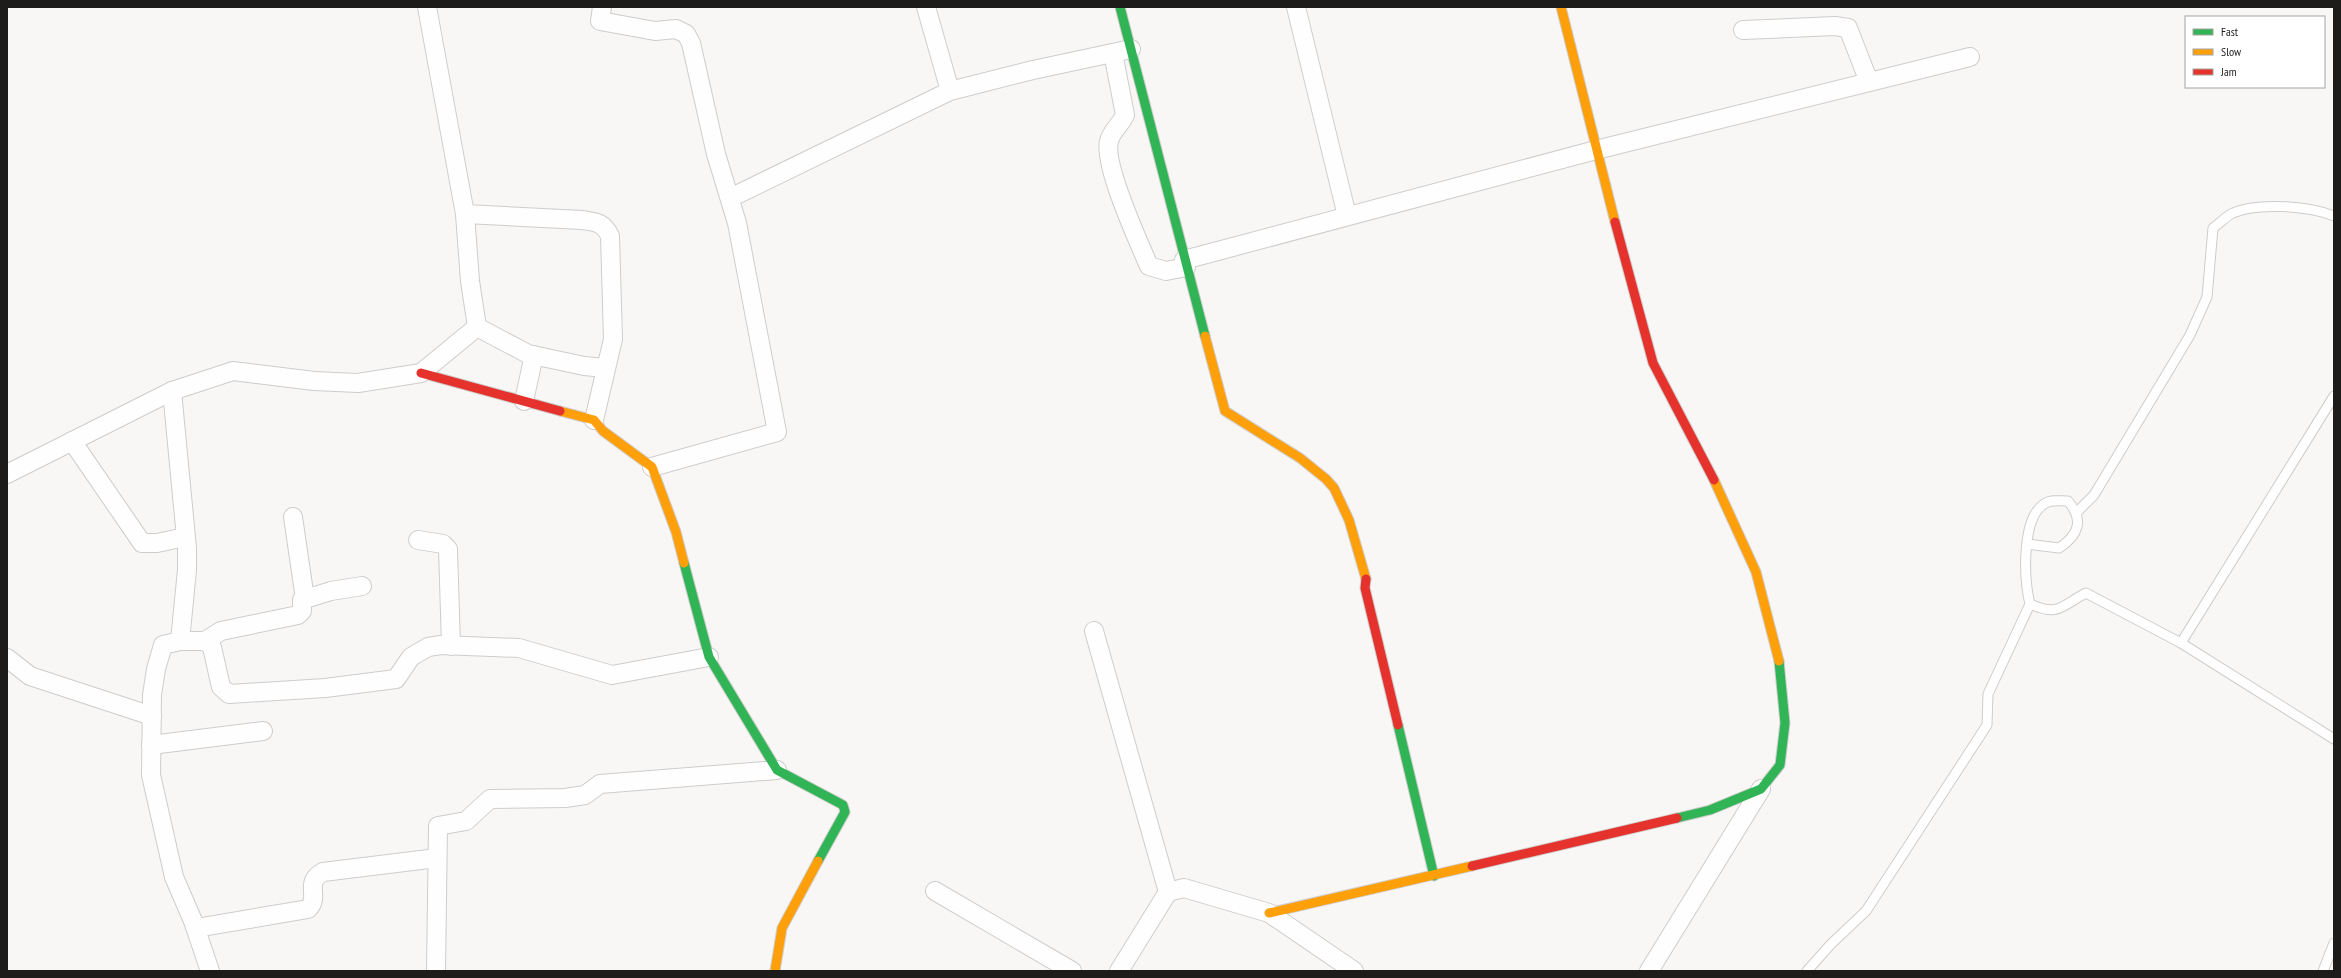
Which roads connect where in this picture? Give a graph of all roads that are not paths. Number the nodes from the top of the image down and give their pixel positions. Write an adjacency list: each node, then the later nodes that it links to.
1 (428, 7): 15 (street)
2 (602, 7): 14 (street)
3 (926, 7): 12 (street)
4 (1120, 7): 8 (street)
5 (1296, 7): 16 (street)
6 (1561, 7): 13 (street)
7 (1743, 30): 11 (street)
8 (1131, 49): 9 (street); 18 (street)
9 (1113, 53): 12 (street); 18 (street)
10 (1970, 57): 11 (street)
11 (1869, 82): 13 (street)
12 (950, 91): 14 (street)
13 (1596, 150): 16 (street); 50 (street)
14 (730, 198): 28 (street)
15 (465, 214): 19 (street); 21 (street)
16 (1347, 216): 18 (street)
17 (2334, 216): 30 (lane)
18 (1185, 263): 52 (street)
19 (477, 328): 20 (street); 22 (street)
20 (534, 355): 21 (street); 25 (street)
21 (606, 368): 26 (street)
22 (420, 373): 23 (street); 25 (street)
23 (172, 391): 27 (street); 32 (street)
24 (2334, 396): 41 (lane)
25 (524, 401): 26 (street)
26 (594, 420): 28 (street)
27 (72, 441): 29 (street); 32 (street)
28 (652, 467): 43 (street)
29 (7, 474)
30 (2077, 512): 34 (lane); 34 (lane)
31 (293, 517): 36 (street)
32 (185, 537): 39 (street)
33 (418, 540): 42 (street)
34 (2027, 544): 37 (lane)
35 (362, 586): 36 (street)
36 (305, 599): 40 (street)
37 (2030, 604): 41 (lane); 65 (lane)
38 (1094, 631): 54 (street)
39 (180, 641): 40 (street); 45 (street)
40 (205, 641): 42 (street)
41 (2181, 643): 47 (lane)
42 (451, 646): 43 (street)
43 (709, 657): 49 (street)
44 (7, 658): 45 (street)
45 (152, 716): 48 (street)
46 (263, 731): 48 (street)
47 (2334, 739)
48 (152, 745): 56 (street)
49 (777, 770): 51 (street); 60 (street)
50 (1760, 789): 52 (street); 64 (street)
51 (437, 858): 56 (street); 59 (street)
52 (1434, 876): 55 (street)
53 (935, 891): 61 (street)
54 (1168, 892): 55 (street); 62 (street)
55 (1269, 913): 63 (street)
56 (196, 928): 58 (street)
57 (2334, 943): 66 (lane)
58 (210, 971)
59 (436, 971)
60 (775, 971)
61 (1072, 971)
62 (1119, 971)
63 (1354, 971)
64 (1649, 971)
65 (1807, 971)
66 (2323, 971)

